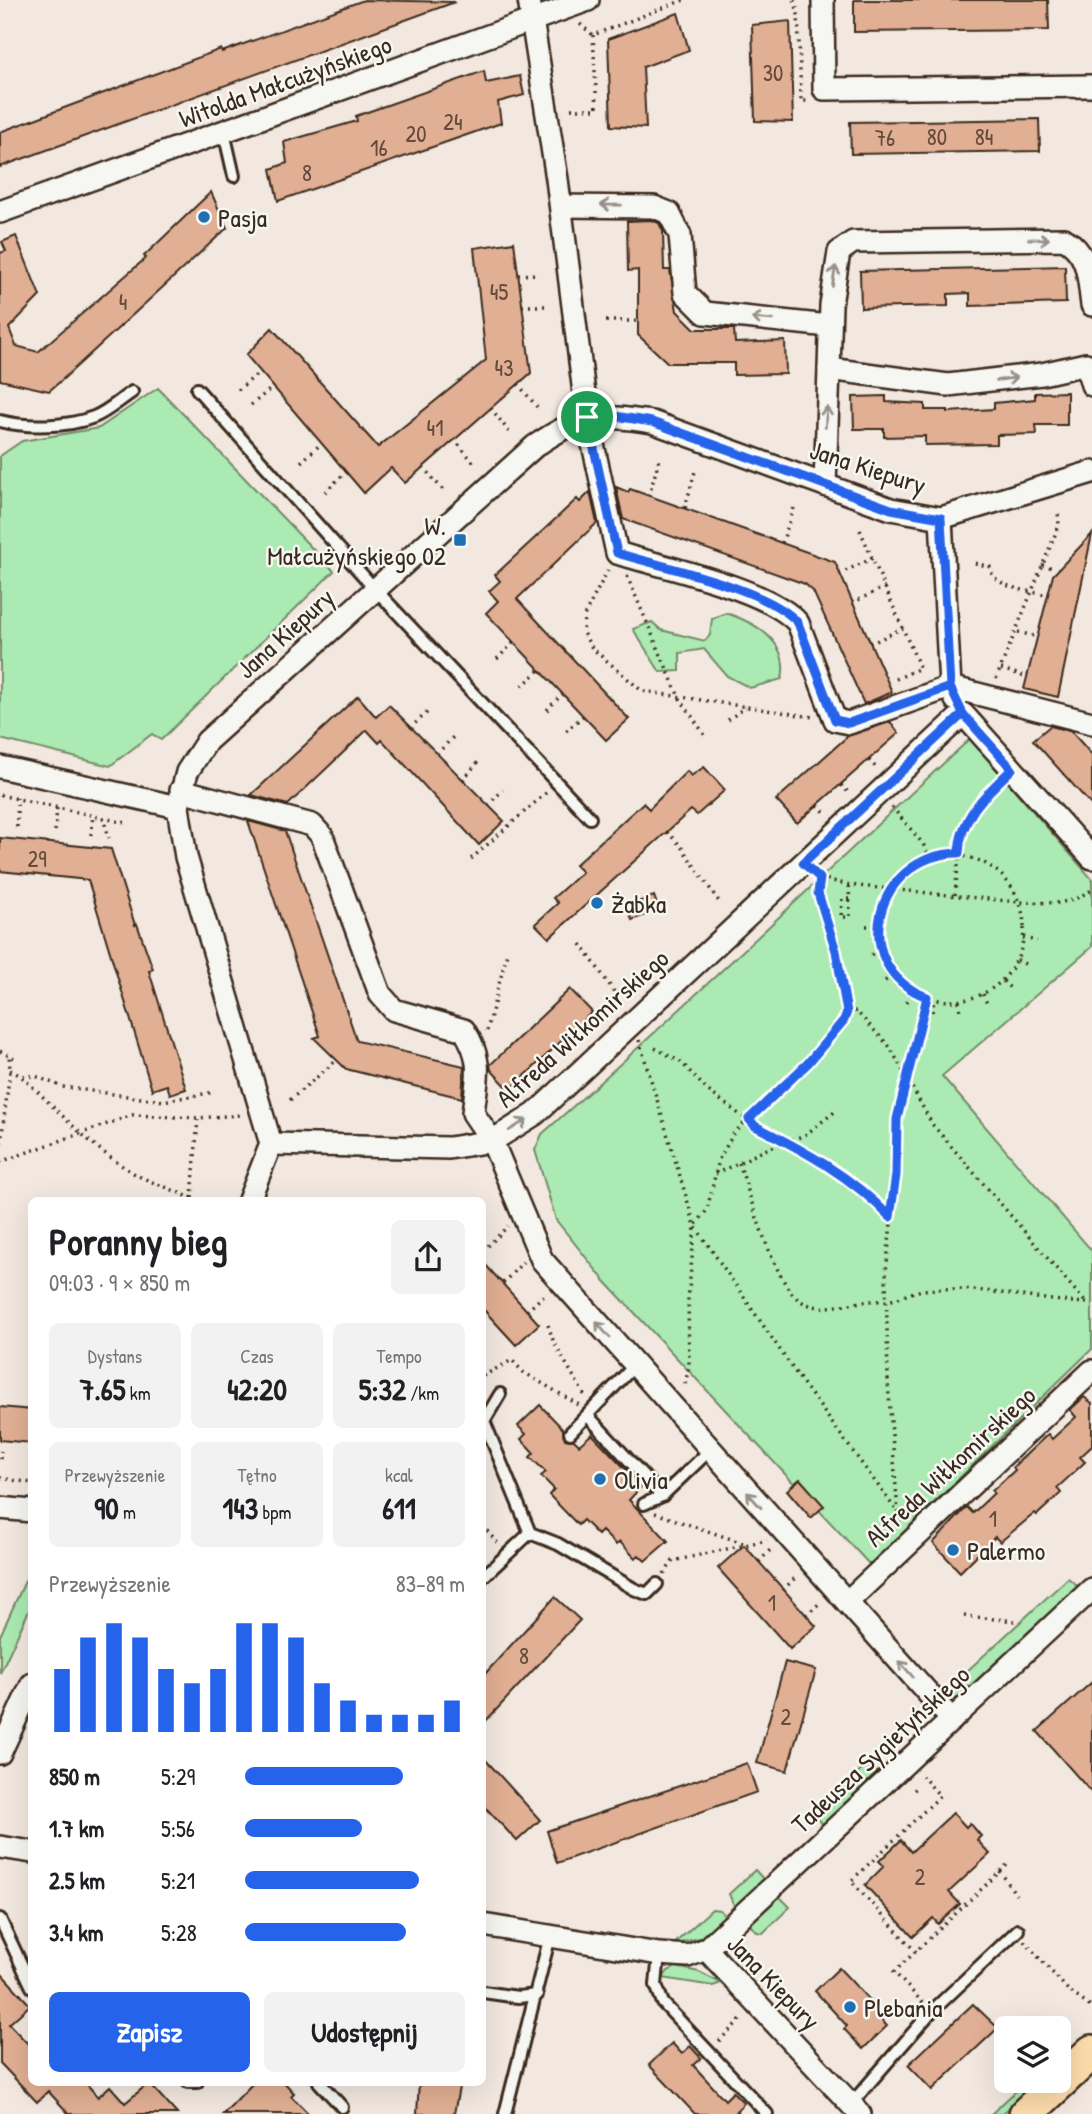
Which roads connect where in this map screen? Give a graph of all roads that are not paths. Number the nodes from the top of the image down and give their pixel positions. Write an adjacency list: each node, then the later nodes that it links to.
1 (528, 0): 4 (street)
2 (588, 0): 4 (street, Witolda Małcużyńskiego)
3 (823, 0): 5 (street)
4 (532, 22): 6 (street, Witolda Małcużyńskiego); 8 (street)
5 (1092, 86)
6 (225, 132): 7 (lane); 9 (street, Witolda Małcużyńskiego)
7 (234, 176)
8 (561, 206): 11 (street, one-way to 8); 16 (street)
9 (0, 212)
10 (1092, 305): 11 (street, one-way to 10)
11 (830, 326): 13 (street)
12 (1090, 367): 13 (street, one-way to 12)
13 (829, 369): 19 (street, one-way to 13)
14 (197, 389): 21 (lane)
15 (132, 392): 17 (lane)
16 (587, 417): 19 (street, Jana Kiepury); 21 (street, Jana Kiepury); 22 (street)
17 (0, 421)
18 (1092, 472): 20 (street, Jana Kiepury)
19 (825, 485): 20 (street, Jana Kiepury)
20 (941, 518): 22 (street)
21 (375, 589): 26 (street, Jana Kiepury); 27 (lane)
22 (950, 687): 23 (street); 24 (street)
23 (963, 714): 28 (street); 29 (street, Alfreda Wiłkomirskiego, one-way to 23)
24 (1092, 723)
25 (0, 767): 26 (street)
26 (180, 798): 29 (street); 30 (street)
27 (590, 818)
28 (1092, 858)
29 (492, 1141): 30 (street); 32 (street, Alfreda Wiłkomirskiego, one-way to 29)
30 (271, 1144): 31 (street)
31 (250, 1197)
32 (635, 1366): 35 (lane); 39 (street, Alfreda Wiłkomirskiego)
33 (1092, 1371): 48 (street, Alfreda Wiłkomirskiego)
34 (500, 1394): 36 (lane)
35 (590, 1413): 38 (lane); 40 (lane)
36 (486, 1418)
37 (486, 1426): 44 (lane)
38 (570, 1433)
39 (709, 1451): 40 (lane); 48 (street, Alfreda Wiłkomirskiego, one-way to 39)
40 (662, 1496): 41 (lane)
41 (647, 1503)
42 (0, 1508): 43 (street)
43 (28, 1511)
44 (530, 1533): 45 (lane); 46 (lane)
45 (486, 1574)
46 (657, 1584)
47 (1092, 1590): 50 (street, Tadeusza Sygietyńskiego)
48 (847, 1602): 50 (street, Alfreda Wiłkomirskiego, one-way to 48)
49 (28, 1693): 51 (street)
50 (952, 1720): 58 (street, Tadeusza Sygietyńskiego)
51 (0, 1753)
52 (0, 1847): 53 (street)
53 (28, 1852)
54 (0, 1919): 60 (lane)
55 (488, 1923): 57 (street, Jana Kiepury)
56 (1016, 1931): 66 (lane)
57 (550, 1936): 59 (street, Jana Kiepury); 62 (lane)
58 (706, 1949): 59 (street, Jana Kiepury); 66 (street, Jana Kiepury)
59 (659, 1954): 68 (lane)
60 (28, 1978)
61 (486, 1992): 62 (lane)
62 (537, 1995): 67 (lane)
63 (1092, 2052): 69 (main road)
64 (323, 2086): 65 (lane)
65 (342, 2107)
66 (856, 2109)
67 (505, 2114)
68 (767, 2114)
69 (1026, 2114)

